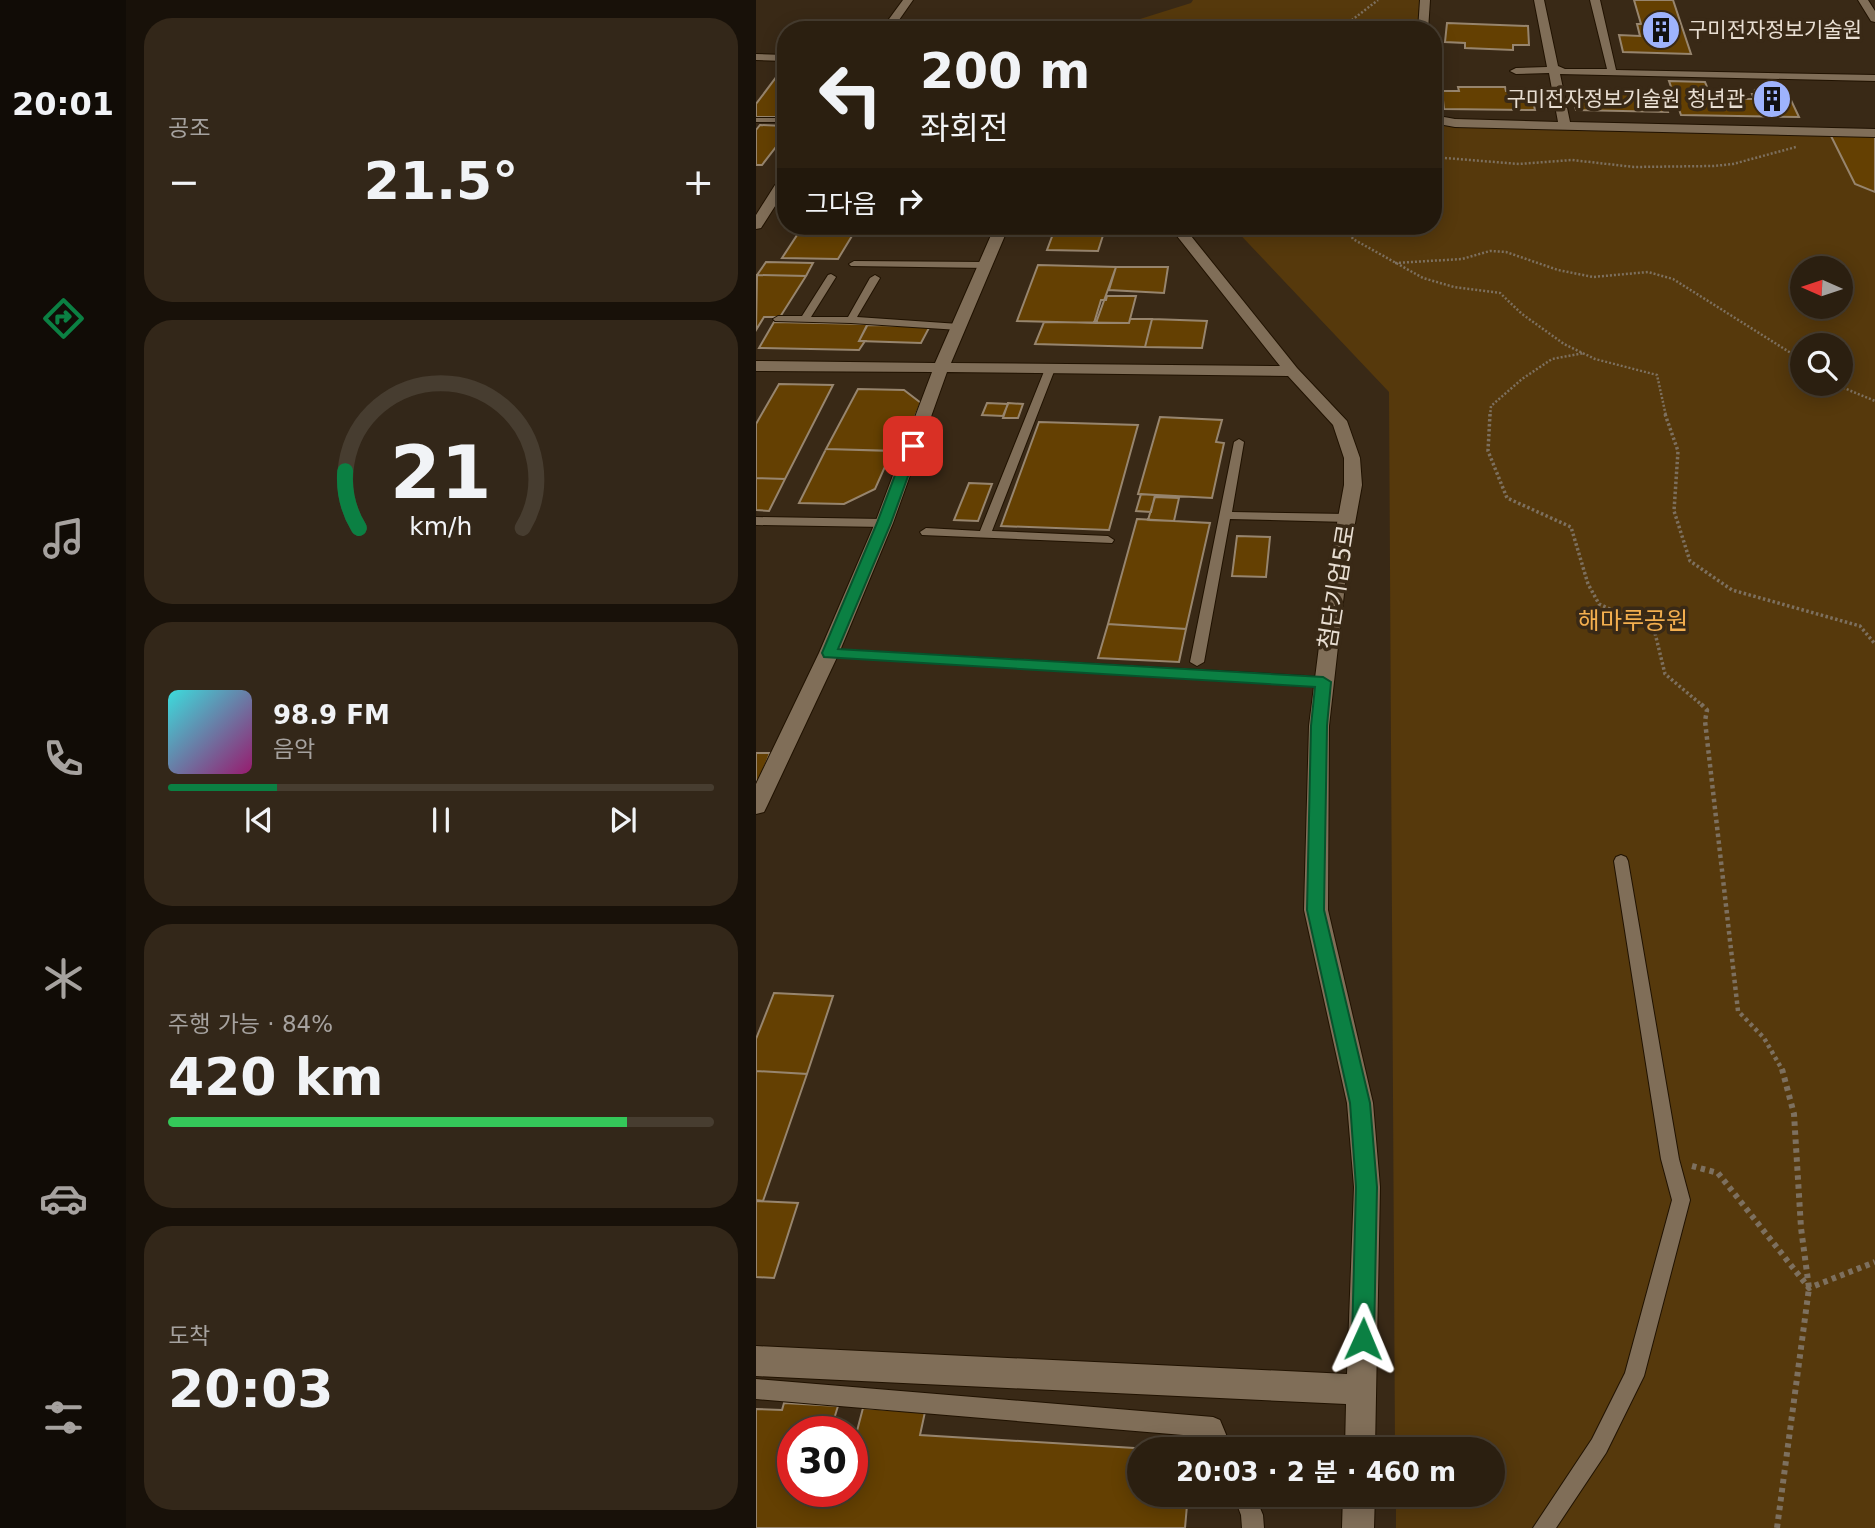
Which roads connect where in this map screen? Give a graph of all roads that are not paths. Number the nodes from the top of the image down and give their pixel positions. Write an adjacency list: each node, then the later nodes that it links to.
1 (908, 0): 7 (street)
2 (1424, 0): 8 (street)
3 (1539, 0): 12 (street)
4 (1595, 0): 11 (street)
5 (1863, 0): 6 (street)
6 (1875, 19)
7 (893, 21)
8 (1423, 21)
9 (756, 57): 10 (street)
10 (777, 58)
11 (1612, 68): 12 (street); 15 (street)
12 (1555, 70): 13 (street); 15 (street); 19 (street)
13 (1516, 71)
14 (1875, 76): 15 (street)
15 (1805, 78)
16 (756, 120): 17 (lane)
17 (777, 120)
18 (1442, 121): 19 (street)
19 (1565, 125): 20 (street)
20 (1875, 132)
21 (777, 195): 22 (street)
22 (756, 225)
23 (999, 235): 26 (street)
24 (1184, 235): 36 (street, 첨단기업5로)
25 (854, 264): 26 (lane)
26 (987, 265): 32 (street)
27 (831, 277): 30 (lane)
28 (875, 278): 31 (lane)
29 (778, 319): 30 (lane)
30 (805, 320): 31 (lane)
31 (851, 320): 32 (lane)
32 (959, 327): 34 (street)
33 (756, 366): 34 (street)
34 (941, 368): 35 (street); 41 (street)
35 (1050, 369): 36 (street); 43 (lane)
36 (1293, 371): 39 (street, 첨단기업5로)
37 (1239, 442): 38 (lane)
38 (1225, 515): 39 (lane); 46 (lane)
39 (1348, 518): 47 (street, 첨단기업5로)
40 (756, 522): 41 (lane)
41 (884, 523): 45 (street)
42 (926, 532): 43 (lane)
43 (985, 534): 44 (lane)
44 (1108, 540)
45 (829, 653): 47 (lane); 48 (street)
46 (1196, 662)
47 (1323, 682): 52 (street, 첨단기업5로)
48 (756, 806)
49 (1621, 861): 59 (lane)
50 (756, 1362): 52 (street)
51 (756, 1389): 53 (lane)
52 (1362, 1390): 54 (street, 첨단기업5로)
53 (1218, 1437)
54 (1360, 1437)
55 (1249, 1507): 57 (lane)
56 (1359, 1507): 58 (street)
57 (1253, 1528)
58 (1358, 1528)
59 (1544, 1528)

